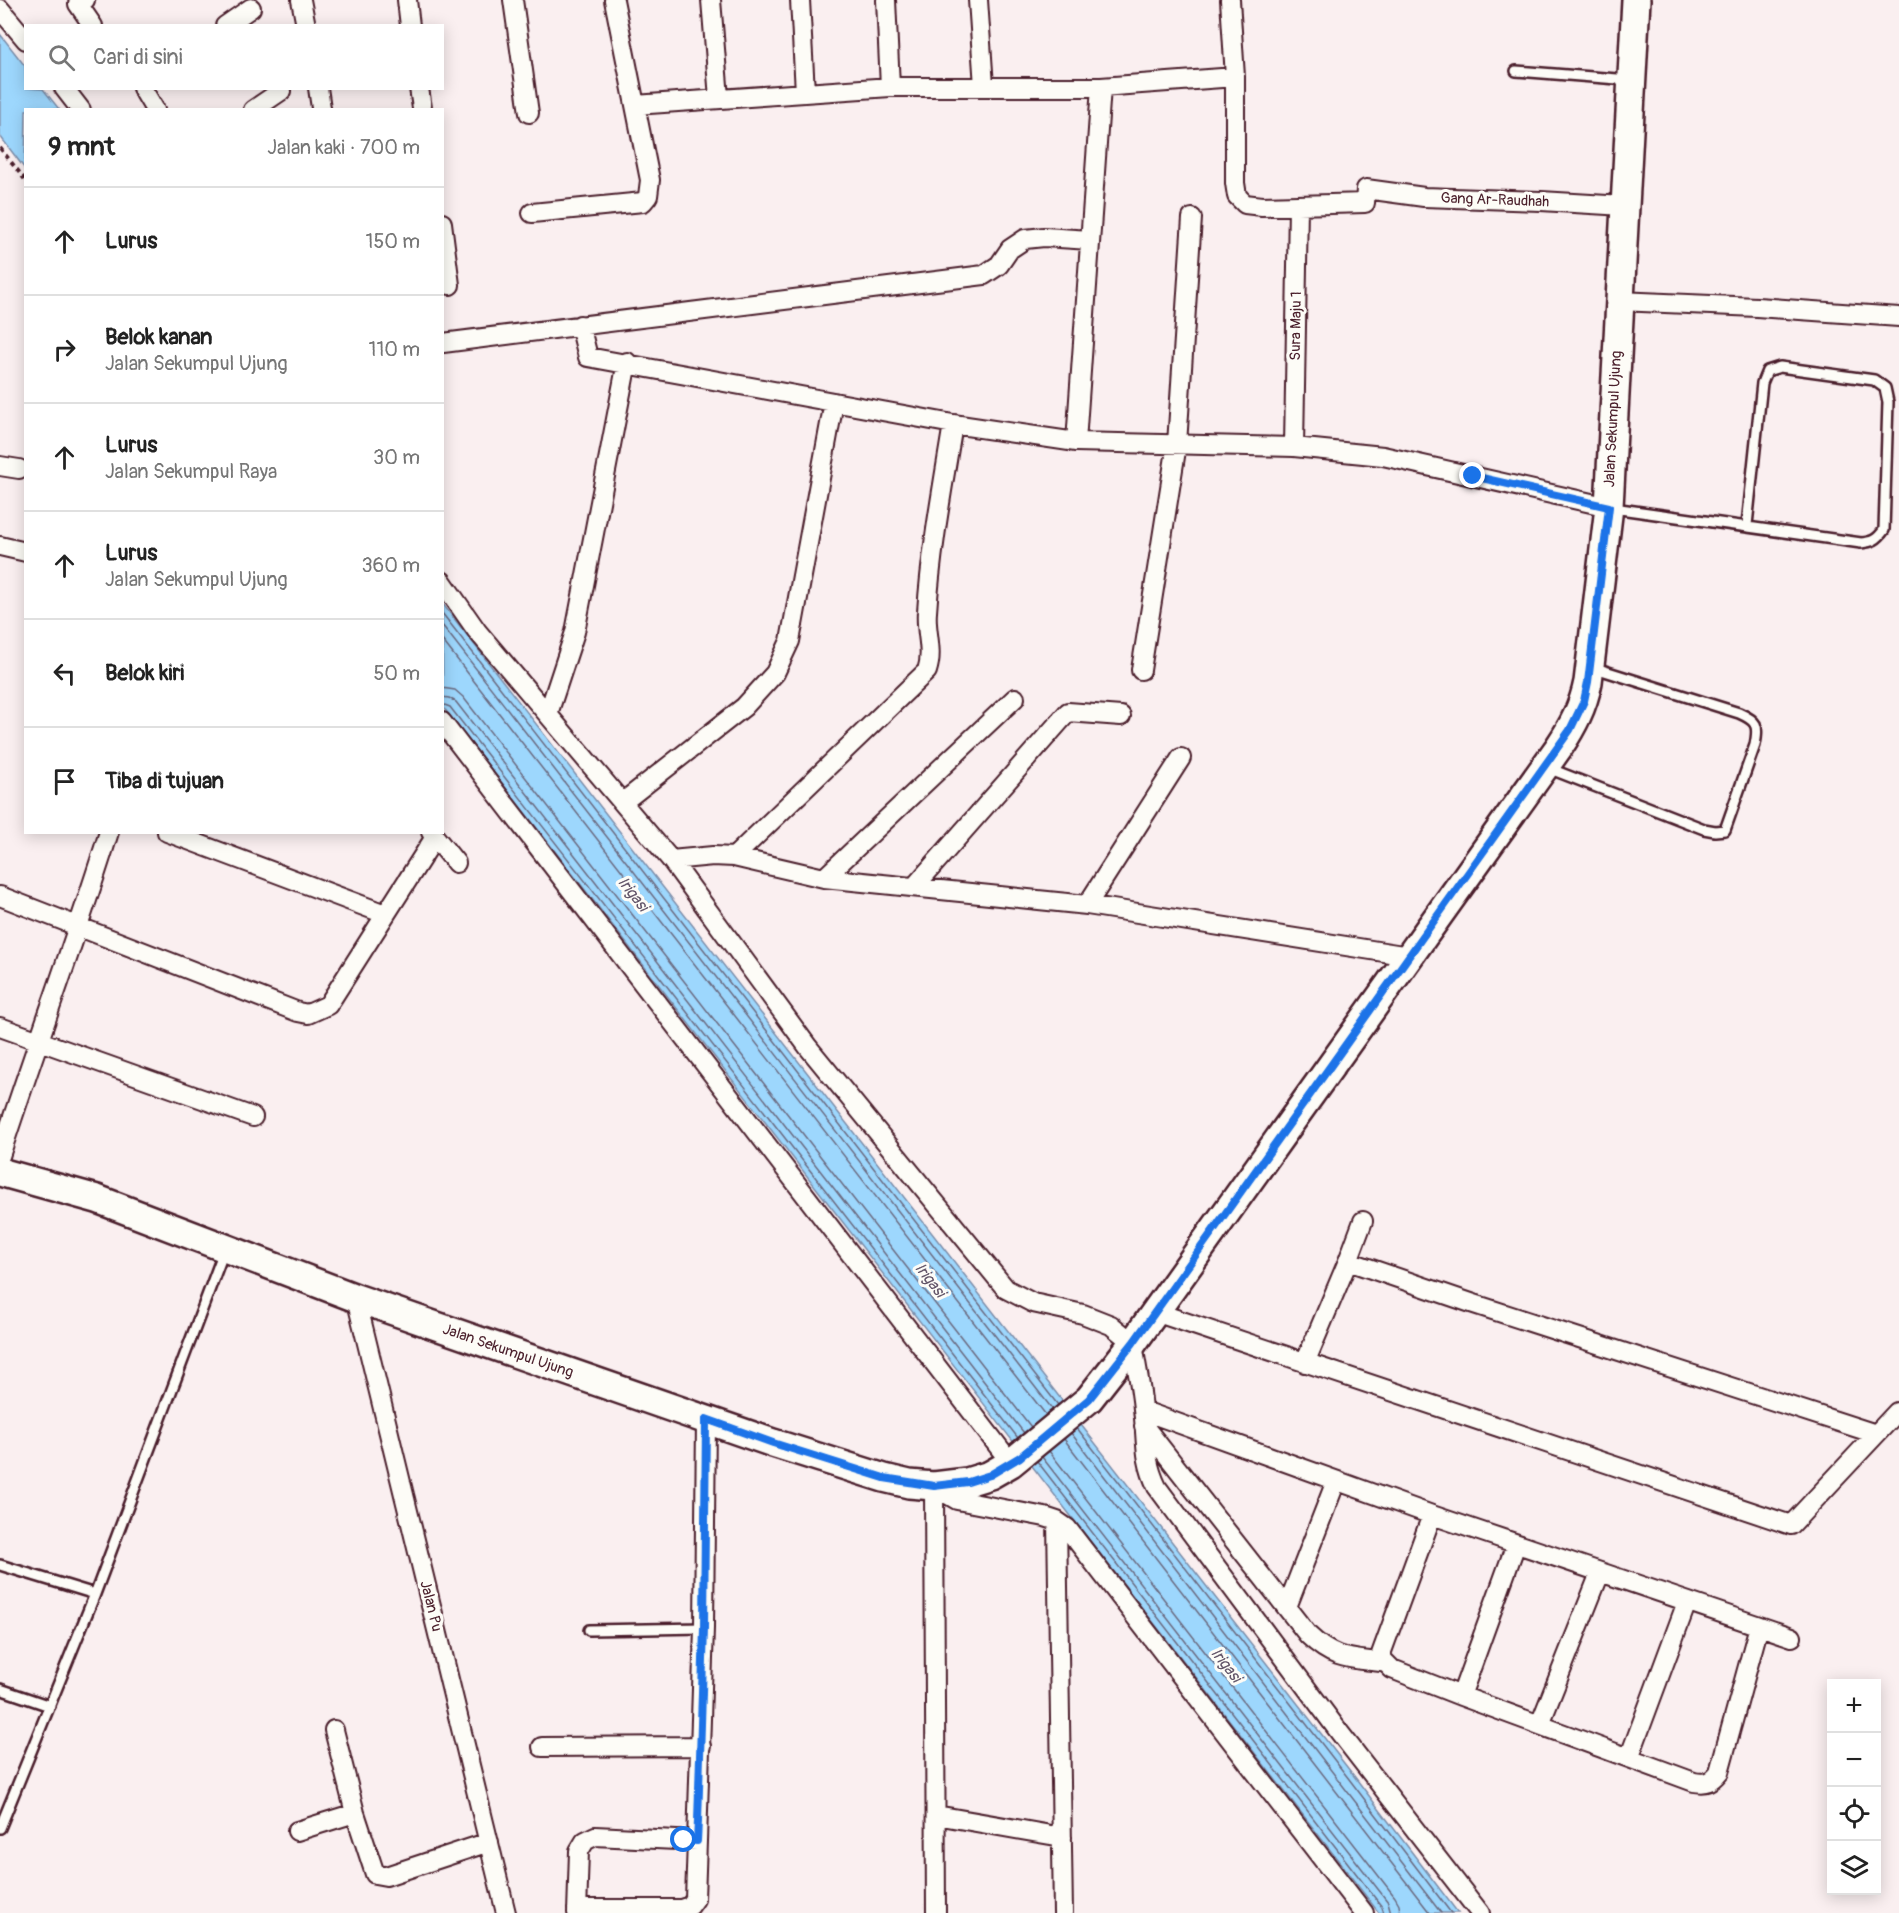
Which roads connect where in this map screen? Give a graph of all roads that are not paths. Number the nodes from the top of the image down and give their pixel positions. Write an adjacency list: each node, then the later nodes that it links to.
1 (85, 0): 14 (street)
2 (301, 0): 16 (street)
3 (407, 0): 17 (street)
4 (513, 0): 40 (street)
5 (614, 0): 33 (street)
6 (711, 0): 32 (street)
7 (800, 0): 31 (street)
8 (886, 0): 23 (street)
9 (978, 0): 22 (street)
10 (1230, 0): 20 (street)
11 (1636, 0): 21 (main road, Jalan Sekumpul Ujung)
12 (251, 8): 15 (street)
13 (0, 9): 18 (street)
14 (92, 24)
15 (228, 24)
16 (306, 24)
17 (410, 24)
18 (24, 38)
19 (1516, 71): 21 (lane)
20 (1235, 77): 24 (street); 41 (street)
21 (1631, 80): 42 (main road, Jalan Sekumpul Ujung)
22 (984, 86): 23 (street); 24 (street)
23 (890, 87): 31 (street)
24 (1101, 87): 45 (street)
25 (66, 90): 34 (street)
26 (80, 90): 35 (street)
27 (142, 90): 36 (street)
28 (318, 90): 38 (street)
29 (419, 90): 39 (street)
30 (281, 92): 37 (street)
31 (806, 92): 32 (street)
32 (718, 98): 33 (street)
33 (634, 105): 43 (street)
34 (79, 108)
35 (81, 108)
36 (154, 108)
37 (256, 108)
38 (321, 108)
39 (422, 108)
40 (529, 113)
41 (1298, 206): 42 (street, Gang Ar-Raudhah); 57 (street, Sura Maju 1)
42 (1624, 206): 48 (main road, Jalan Sekumpul Ujung)
43 (532, 213)
44 (1192, 218): 56 (street)
45 (1090, 240): 50 (street); 55 (street)
46 (444, 249): 47 (street)
47 (450, 285)
48 (1619, 301): 49 (street); 60 (main road, Jalan Sekumpul Ujung)
49 (1899, 317)
50 (580, 325): 51 (street); 52 (street)
51 (444, 343)
52 (627, 362): 53 (street); 68 (street)
53 (834, 402): 54 (street); 73 (street)
54 (953, 424): 55 (street); 77 (street)
55 (1076, 442): 56 (street)
56 (1177, 444): 57 (street); 66 (street)
57 (1294, 447): 60 (street)
58 (0, 466): 59 (street)
59 (19, 469)
60 (1609, 507): 61 (lane); 65 (main road, Jalan Sekumpul Ujung)
61 (1747, 525): 61 (lane)
62 (0, 546): 63 (street)
63 (24, 552)
64 (444, 584): 68 (street)
65 (1589, 666): 72 (main road, Jalan Sekumpul Ujung); 72 (lane)
66 (1141, 670)
67 (1015, 698): 80 (street)
68 (548, 714): 73 (street)
69 (1121, 716): 81 (street)
70 (444, 725): 103 (street)
71 (1181, 758): 83 (street)
72 (1545, 766): 86 (main road, Jalan Sekumpul Ujung)
73 (623, 802): 78 (street)
74 (108, 834): 85 (street)
75 (172, 834): 84 (street)
76 (433, 835): 79 (street); 84 (street)
77 (734, 857): 78 (street); 80 (street)
78 (671, 860): 97 (street)
79 (456, 863)
80 (824, 878): 81 (street)
81 (915, 886): 83 (street)
82 (0, 896): 85 (street)
83 (1087, 905): 86 (street)
84 (385, 914): 85 (street)
85 (80, 925): 88 (street)
86 (1409, 956): 96 (main road, Jalan Sekumpul Ujung)
87 (0, 1027): 88 (street)
88 (38, 1040): 89 (street); 90 (street)
89 (253, 1117)
90 (0, 1156)
91 (0, 1172): 93 (main road, Jalan Sekumpul Ujung)
92 (1363, 1221): 94 (street)
93 (226, 1247): 95 (main road, Jalan Sekumpul Ujung); 111 (lane)
94 (1348, 1261): 98 (street); 102 (street)
95 (356, 1298): 101 (main road, Jalan Sekumpul Ujung); 133 (street, Jalan Pu)
96 (1155, 1312): 97 (main road, Jalan Sekumpul Ujung); 98 (street)
97 (1133, 1343): 100 (street); 103 (main road, Jalan Sekumpul Ujung)
98 (1305, 1363): 102 (street)
99 (1897, 1412): 102 (street)
100 (1144, 1418): 104 (street); 113 (street); 139 (street)
101 (706, 1419): 105 (main road, Jalan Sekumpul Ujung); 115 (street)
102 (1876, 1434)
103 (1015, 1460): 105 (main road, Jalan Sekumpul Ujung)
104 (1336, 1481): 106 (street); 113 (street)
105 (937, 1486): 107 (street); 128 (street)
106 (1432, 1515): 108 (street); 118 (street)
107 (1057, 1521): 131 (street); 134 (street)
108 (1516, 1544): 110 (street); 120 (street)
109 (0, 1565): 111 (lane)
110 (1600, 1573): 112 (street); 122 (street)
111 (95, 1594): 121 (lane)
112 (1687, 1602): 114 (street); 126 (street)
113 (1287, 1607): 118 (street)
114 (1759, 1626): 117 (street); 126 (street)
115 (704, 1628): 116 (lane); 125 (street)
116 (589, 1630)
117 (1792, 1637)
118 (1386, 1663): 120 (street)
119 (0, 1689): 121 (lane)
120 (1461, 1696): 122 (street)
121 (50, 1706): 129 (lane)
122 (1540, 1724): 126 (street)
123 (334, 1730): 127 (street)
124 (542, 1746): 125 (street)
125 (701, 1746): 132 (street)
126 (1629, 1758)
127 (355, 1813): 130 (street); 133 (street)
128 (936, 1815): 131 (street); 137 (street)
129 (0, 1828)
130 (297, 1831)
131 (1062, 1837): 138 (street)
132 (697, 1841): 135 (street); 135 (street)
133 (489, 1842): 136 (street, Jalan Pu)
134 (1355, 1910)
135 (577, 1911)
136 (506, 1913)
137 (936, 1913)
138 (1063, 1913)
139 (1480, 1913)

